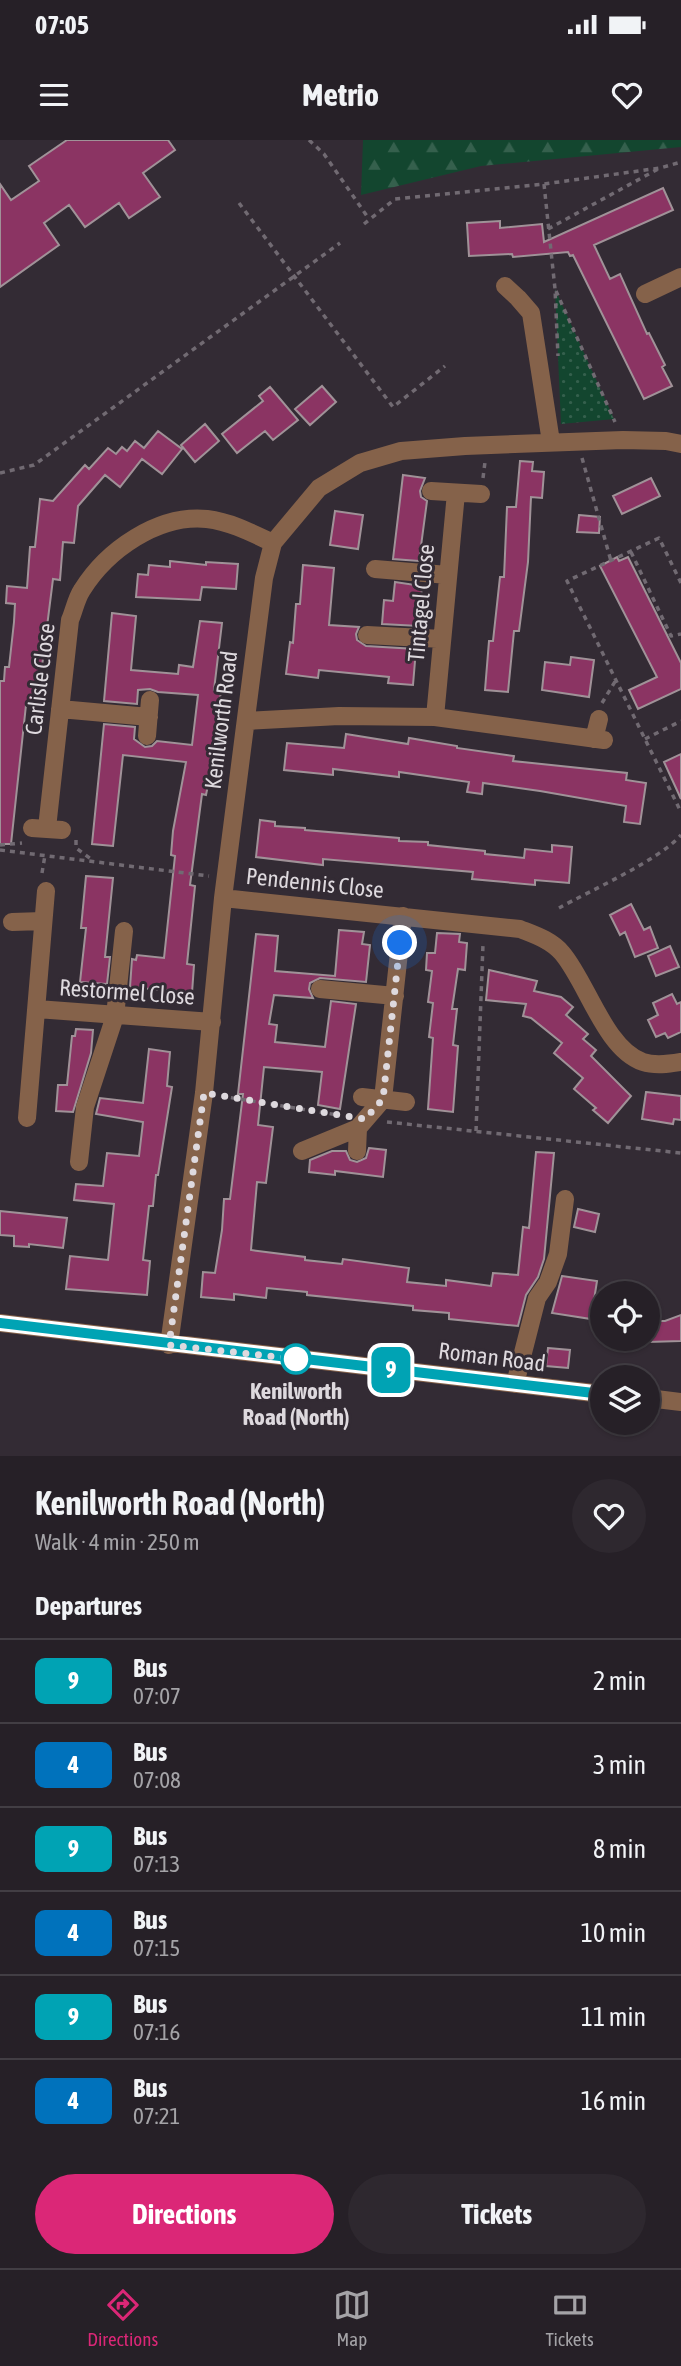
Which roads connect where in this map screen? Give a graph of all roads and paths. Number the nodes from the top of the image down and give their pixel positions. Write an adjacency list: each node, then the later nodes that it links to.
1 (309, 140): 6 (path)
2 (681, 163): 3 (path)
3 (660, 168): 4 (path); 8 (path)
4 (544, 184): 6 (path); 8 (path)
5 (239, 203): 10 (path)
6 (370, 220): 7 (path)
7 (364, 224)
8 (548, 230): 13 (path)
9 (340, 243): 10 (path)
10 (294, 276): 16 (path); 22 (path)
11 (681, 276): 14 (street)
12 (505, 286): 19 (street)
13 (555, 289): 15 (path); 17 (path)
14 (645, 294)
15 (558, 357)
16 (445, 366)
17 (623, 440): 18 (street, Kenilworth Road); 20 (street, Kenilworth Road)
18 (577, 441): 19 (street, Kenilworth Road); 28 (path)
19 (551, 442): 21 (street, Kenilworth Road)
20 (681, 444)
21 (487, 445): 25 (path); 26 (street, Kenilworth Road)
22 (0, 473)
23 (431, 491): 24 (street)
24 (456, 493): 25 (street); 30 (street, Tintagel Close)
25 (481, 495)
26 (273, 542): 36 (street, Carlisle Close); 39 (street, Kenilworth Road)
27 (631, 552): 28 (path); 31 (path); 32 (path)
28 (611, 561): 35 (path)
29 (375, 569): 30 (street)
30 (447, 575): 34 (street, Tintagel Close)
31 (681, 583)
32 (681, 634)
33 (367, 635): 34 (street)
34 (442, 639): 37 (street, Tintagel Close)
35 (616, 680): 38 (path); 42 (path)
36 (60, 709): 41 (street); 44 (street, Carlisle Close)
37 (435, 717): 38 (street); 39 (street)
38 (598, 719)
39 (246, 721): 50 (street, Kenilworth Road)
40 (681, 721): 42 (path)
41 (147, 736)
42 (645, 739): 43 (path)
43 (681, 812)
44 (47, 829): 47 (path)
45 (681, 835): 51 (path)
46 (0, 850): 47 (path)
47 (93, 860): 48 (path)
48 (211, 876)
49 (46, 891): 53 (street, Restormel Close)
50 (223, 898): 52 (street, Pendennis Close); 61 (street, Kenilworth Road)
51 (559, 908)
52 (403, 916): 58 (street, Pendennis Close); 62 (street, Pendennis Close)
53 (43, 921): 54 (street); 59 (street, Restormel Close)
54 (12, 922)
55 (124, 931): 60 (street)
56 (484, 938): 69 (path)
57 (320, 989): 58 (street)
58 (395, 996): 65 (street, Pendennis Close)
59 (37, 1009): 60 (street, Restormel Close); 67 (street, Restormel Close)
60 (115, 1016): 61 (street, Restormel Close); 73 (street)
61 (212, 1023): 63 (street, Kenilworth Road)
62 (681, 1062)
63 (204, 1093): 68 (path); 76 (street, Kenilworth Road)
64 (362, 1097): 65 (street)
65 (383, 1099): 66 (street); 68 (street)
66 (406, 1102)
67 (27, 1118)
68 (362, 1124): 69 (path); 70 (street); 71 (street)
69 (477, 1130): 72 (path)
70 (302, 1151)
71 (356, 1151)
72 (681, 1153)
73 (79, 1162)
74 (565, 1199): 77 (street)
75 (0, 1323): 76 (street, Roman Road)
76 (169, 1345): 77 (street, Roman Road)
77 (516, 1384): 78 (street, Roman Road)
78 (590, 1393)
79 (660, 1399): 80 (street)
80 (681, 1402)

